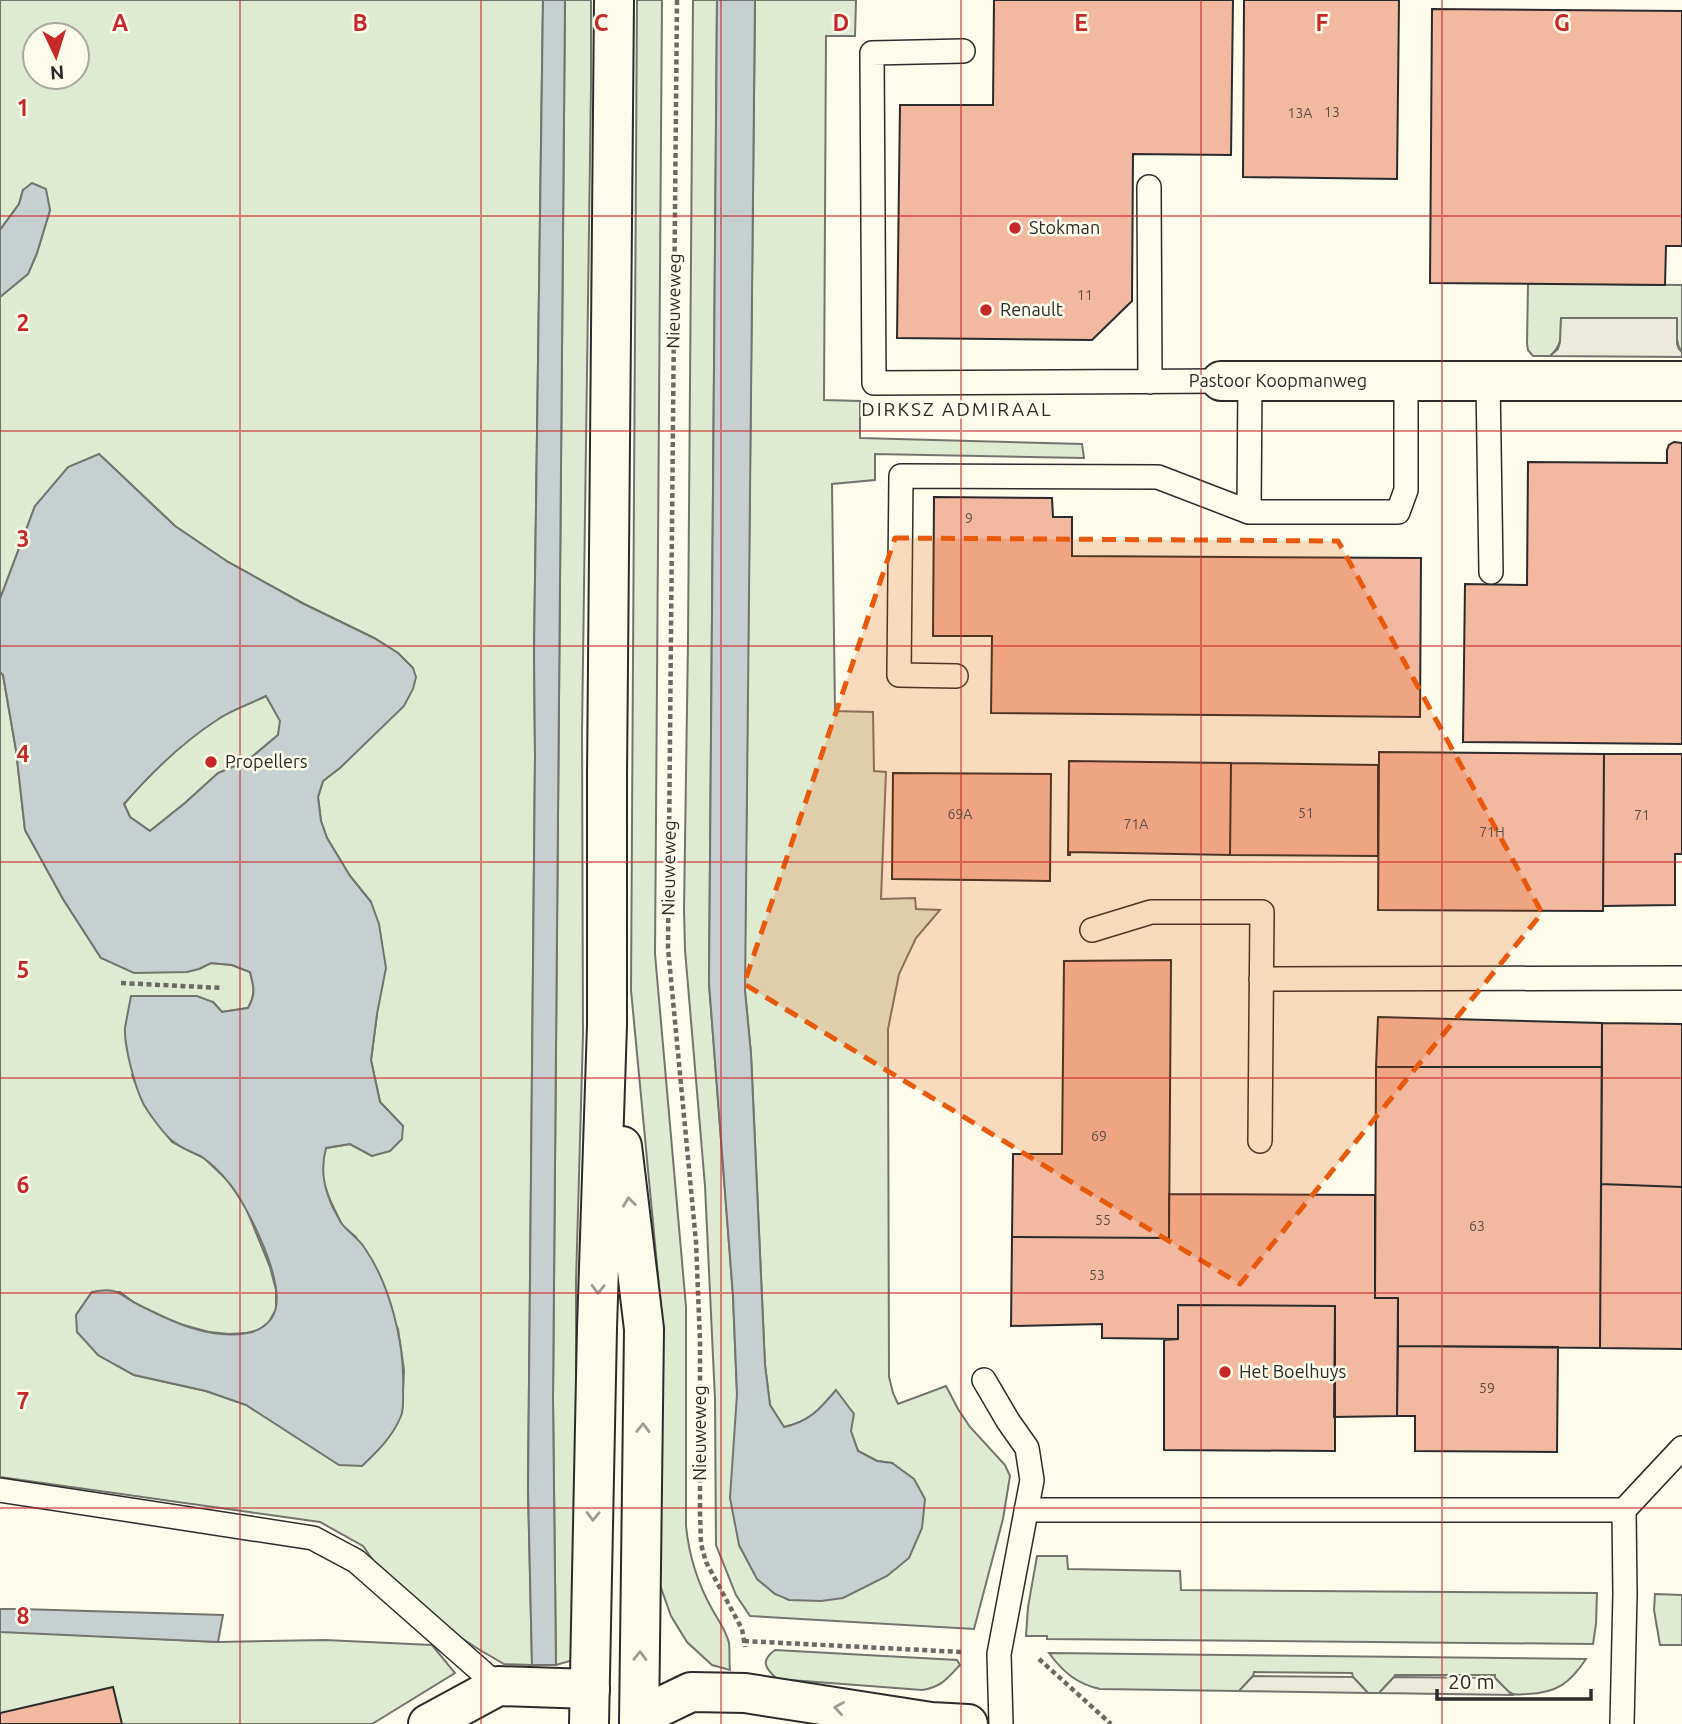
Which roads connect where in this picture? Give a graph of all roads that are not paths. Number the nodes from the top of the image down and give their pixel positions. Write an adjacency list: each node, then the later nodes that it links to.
1 (614, 0): 15 (street)
2 (963, 51): 8 (lane, Pastoor Koopmanweg)
3 (1149, 187): 8 (lane)
4 (1236, 381): 5 (street, Pastoor Koopmanweg); 8 (lane, Pastoor Koopmanweg); 9 (lane)
5 (1406, 381): 6 (street, Pastoor Koopmanweg); 9 (lane)
6 (1488, 381): 7 (street, Pastoor Koopmanweg); 10 (lane)
7 (1682, 381)
8 (1150, 382)
9 (1249, 512): 11 (lane)
10 (1491, 572)
11 (956, 676)
12 (1093, 930): 14 (lane)
13 (1682, 978): 14 (lane)
14 (1261, 979): 16 (lane)
15 (607, 1025): 23 (street, one-way to 23); 24 (street, one-way to 15)
16 (1260, 1140)
17 (984, 1380): 20 (lane)
18 (1682, 1448): 21 (lane)
19 (0, 1490): 22 (lane)
20 (1026, 1510): 21 (lane); 28 (lane)
21 (1624, 1510): 29 (lane)
22 (498, 1686): 23 (street); 26 (street)
23 (589, 1707): 24 (street)
24 (643, 1722): 25 (street, one-way to 24)
25 (926, 1723): 27 (street)
26 (428, 1724)
27 (968, 1724)
28 (1001, 1724)
29 (1622, 1724)

